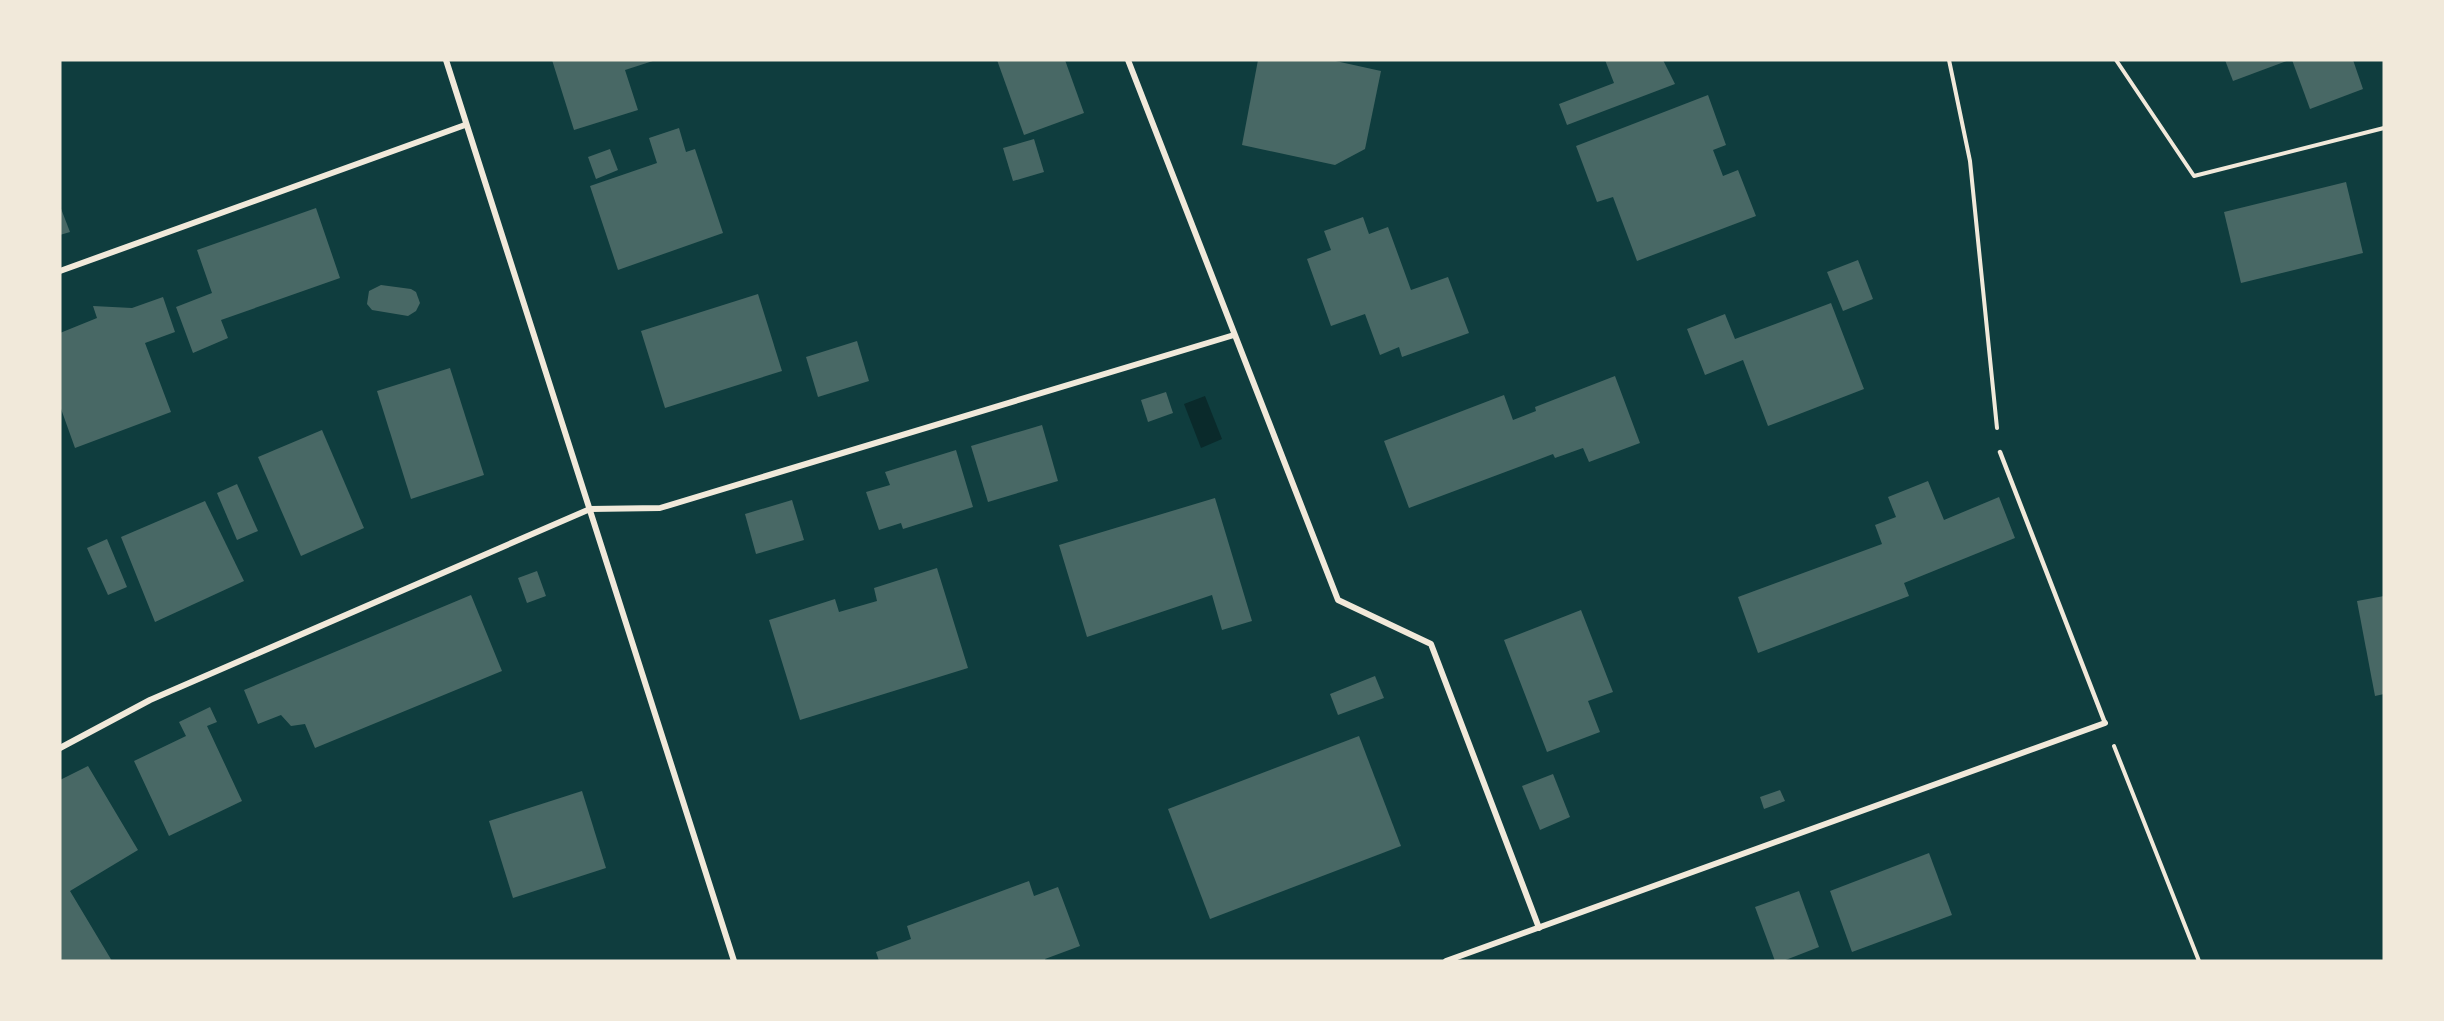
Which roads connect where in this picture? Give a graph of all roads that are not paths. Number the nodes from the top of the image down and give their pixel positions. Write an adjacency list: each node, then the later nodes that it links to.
1 (446, 60): 3 (street)
2 (1128, 60): 5 (street)
3 (465, 125): 4 (street); 7 (street)
4 (60, 271)
5 (1234, 335): 7 (street); 10 (street)
6 (2000, 452): 8 (lane)
7 (590, 509): 9 (street); 11 (street)
8 (2105, 723): 10 (street)
9 (60, 747)
10 (1539, 928): 12 (street)
11 (734, 961)
12 (1446, 961)

